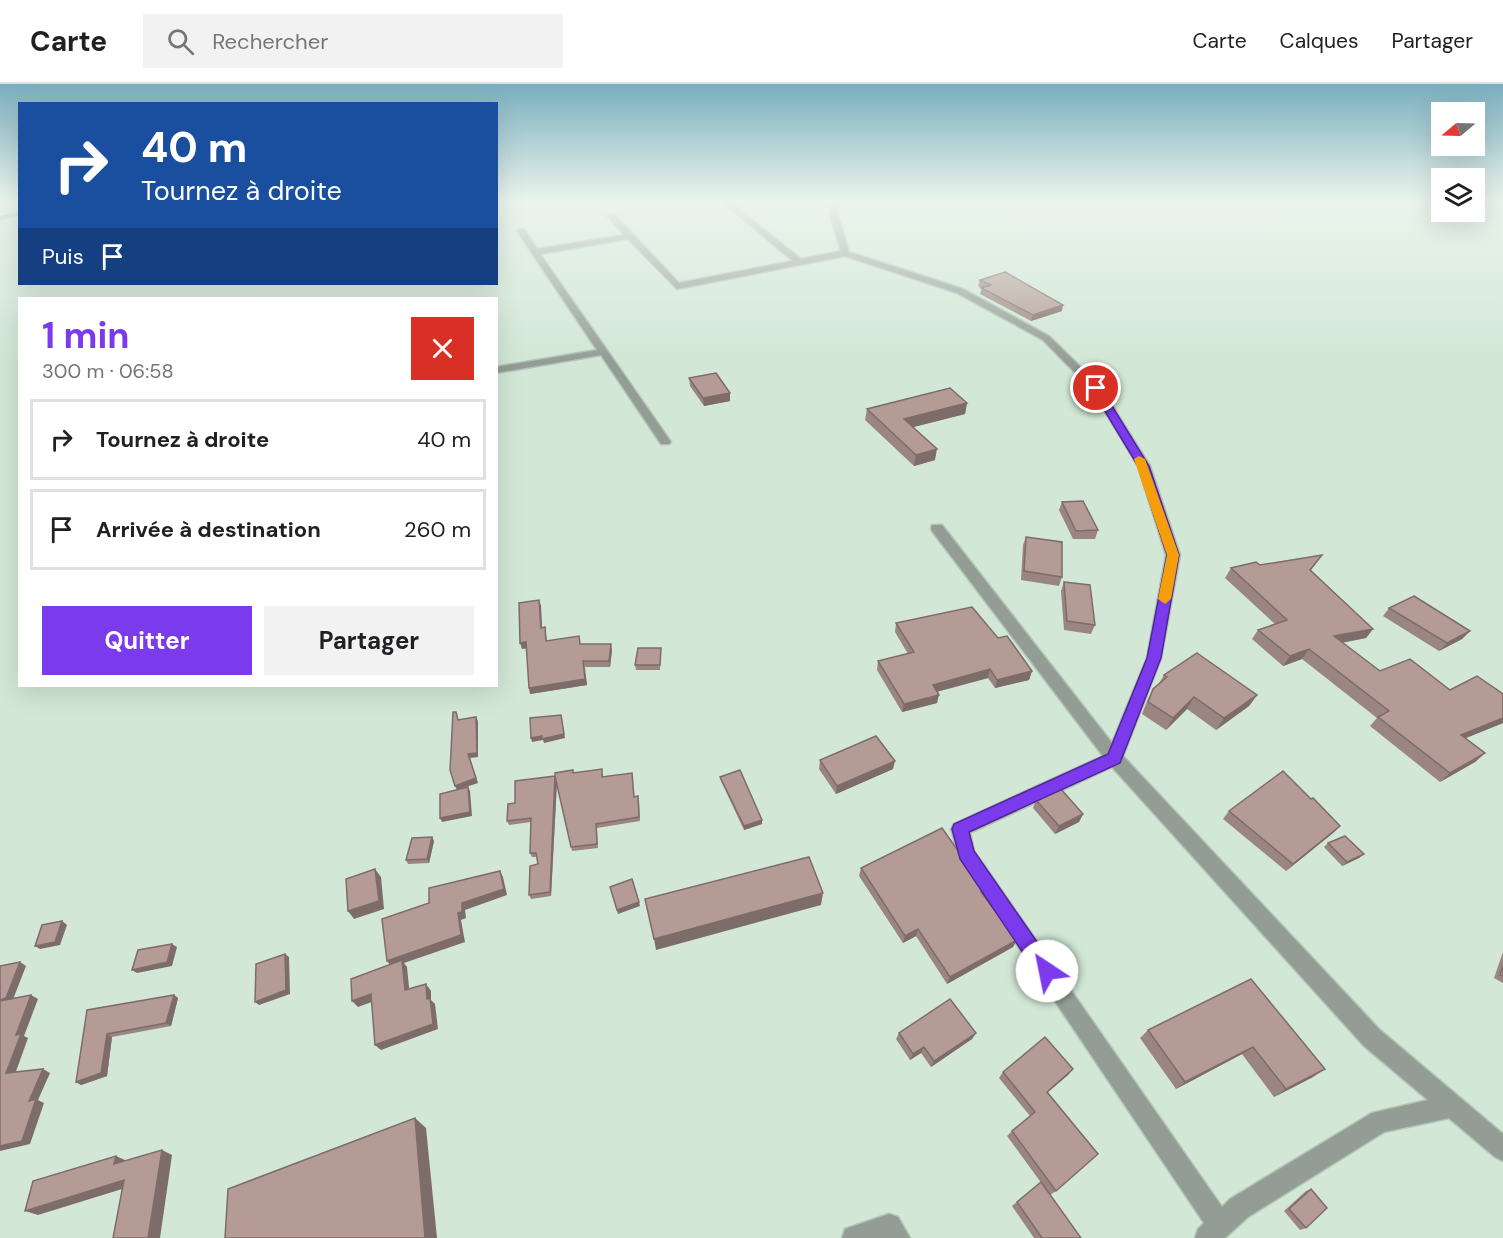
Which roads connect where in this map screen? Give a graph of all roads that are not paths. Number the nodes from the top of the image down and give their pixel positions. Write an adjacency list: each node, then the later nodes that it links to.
1 (537, 255): 7 (street)
2 (648, 255): 6 (street)
3 (790, 255): 6 (street)
4 (836, 255): 6 (street)
5 (851, 255): 11 (street)
6 (799, 262)
7 (603, 352): 8 (street); 9 (street)
8 (498, 370)
9 (664, 442)
10 (937, 528): 11 (street)
11 (1114, 758): 12 (street); 14 (street)
12 (1452, 1106): 13 (street); 14 (street)
13 (1503, 1149)
14 (1214, 1232)
15 (854, 1238): 16 (street)
16 (898, 1238)

